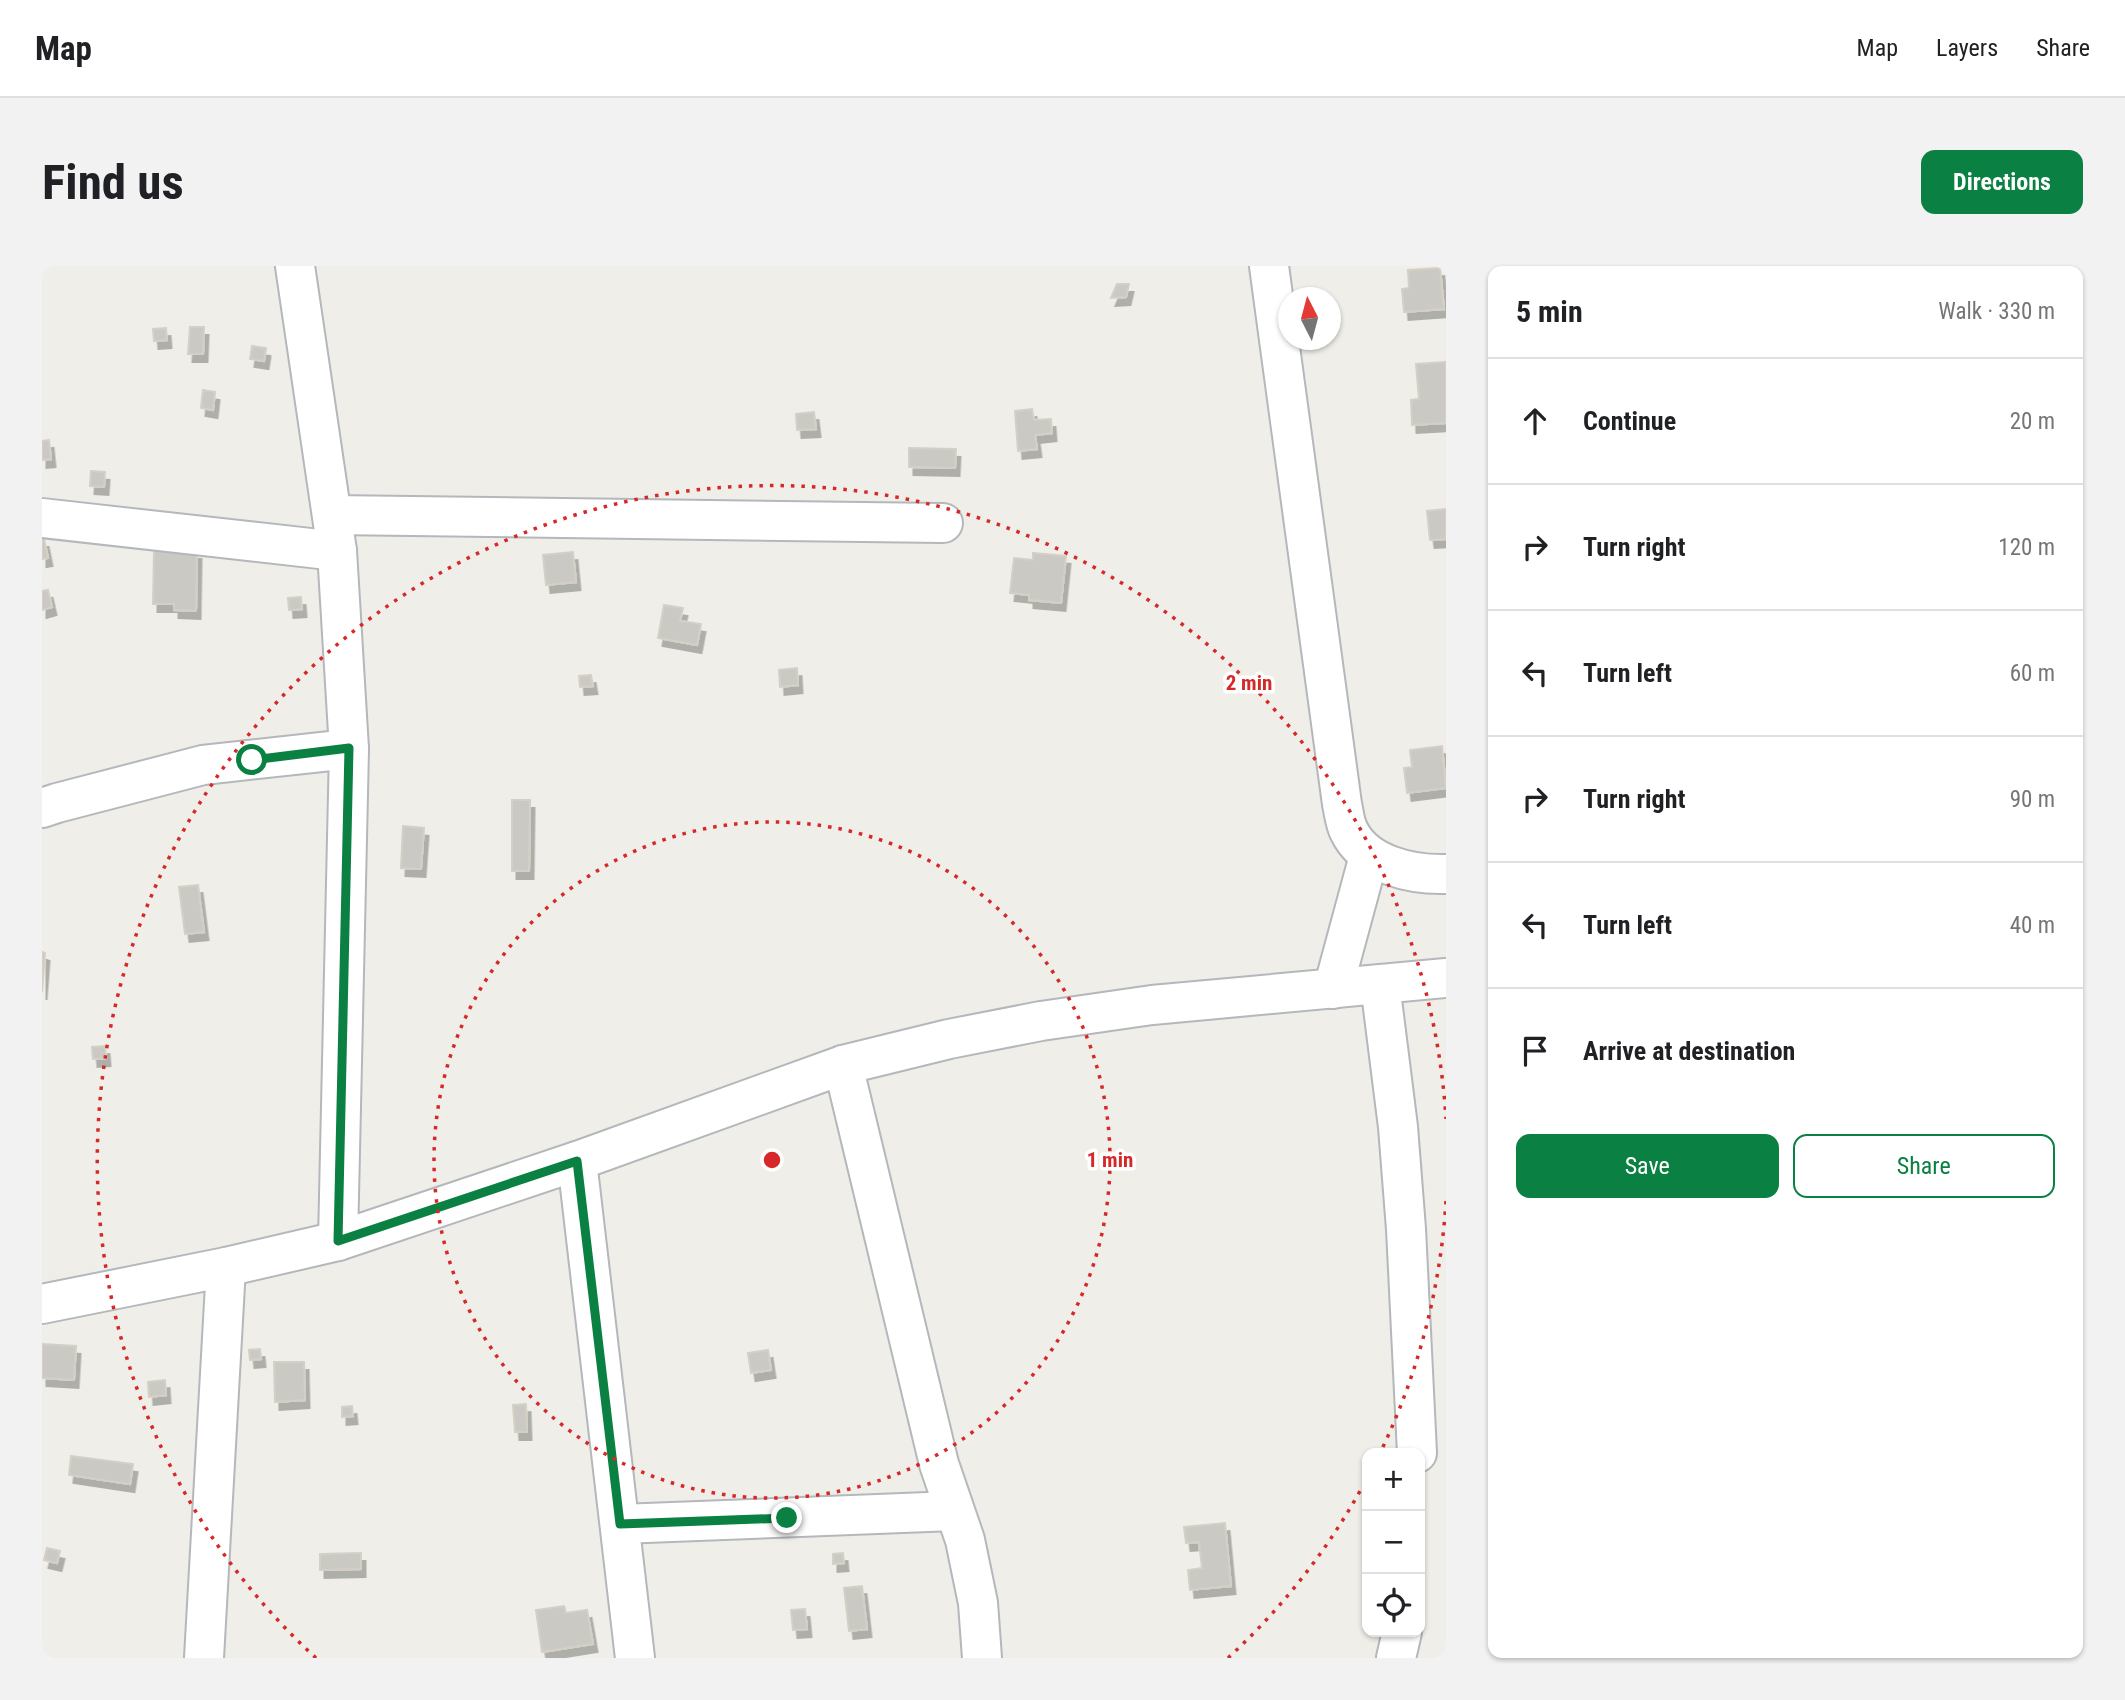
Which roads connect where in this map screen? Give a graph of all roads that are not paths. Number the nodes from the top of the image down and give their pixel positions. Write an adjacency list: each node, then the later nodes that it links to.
1 (295, 266): 5 (street)
2 (1269, 266): 8 (street)
3 (42, 518): 5 (street)
4 (943, 523): 5 (street)
5 (334, 533): 6 (street)
6 (349, 748): 7 (street); 15 (street)
7 (42, 808)
8 (1369, 856): 9 (street); 12 (street)
9 (1446, 874)
10 (1446, 978): 11 (street)
11 (1380, 984): 12 (street); 18 (street)
12 (1333, 989): 13 (street)
13 (843, 1065): 14 (street); 19 (street)
14 (577, 1161): 15 (street); 20 (street)
15 (338, 1241): 16 (street)
16 (226, 1267): 17 (street); 22 (street)
17 (42, 1304)
18 (1417, 1448)
19 (954, 1511): 20 (street); 24 (street)
20 (620, 1524): 23 (street)
21 (1401, 1637): 25 (street)
22 (204, 1658)
23 (635, 1658)
24 (982, 1658)
25 (1396, 1658)

